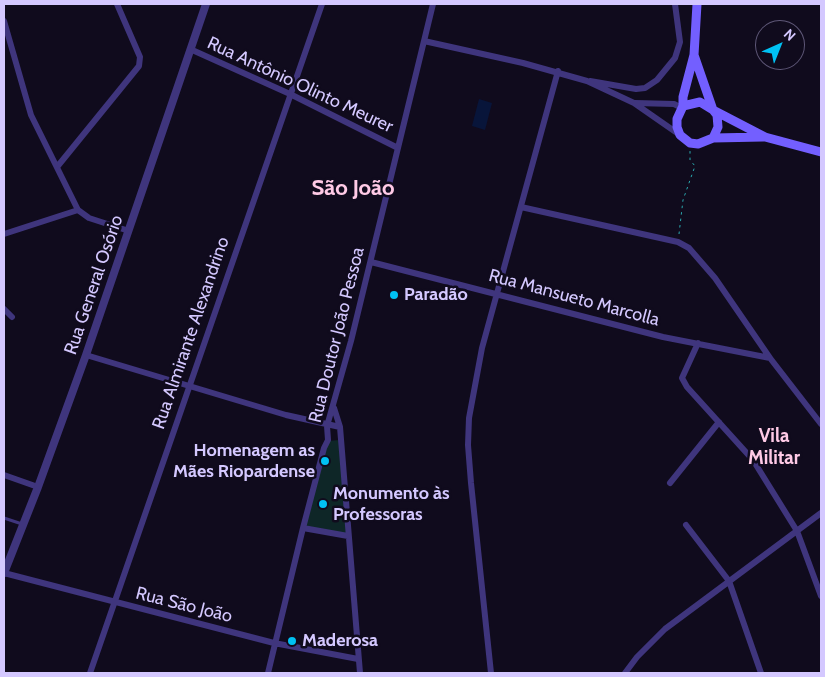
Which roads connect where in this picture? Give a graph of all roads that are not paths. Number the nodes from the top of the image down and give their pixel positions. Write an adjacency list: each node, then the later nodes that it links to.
1 (117, 4): 22 (street)
2 (206, 4): 9 (street, Rua General Osório)
3 (322, 4): 13 (street, Rua Almirante Alexandrino)
4 (433, 4): 8 (street, Rua Doutor João Pessoa)
5 (675, 4): 12 (street)
6 (697, 4): 10 (main road)
7 (4, 21): 22 (street)
8 (424, 41): 11 (street); 20 (street, Rua Doutor João Pessoa)
9 (190, 50): 13 (street, Rua Antônio Olinto Meurer); 25 (street, Rua General Osório)
10 (694, 54): 15 (main road); 16 (main road)
11 (558, 71): 12 (street); 23 (street)
12 (587, 81): 14 (street)
13 (290, 94): 20 (street, Rua Antônio Olinto Meurer); 34 (street, Rua Almirante Alexandrino)
14 (634, 103): 15 (street); 17 (street)
15 (682, 107): 16 (main road); 17 (main road)
16 (713, 110): 18 (main road); 19 (main road)
17 (680, 135): 19 (main road)
18 (766, 137): 19 (main road); 21 (main road)
19 (713, 138)
20 (398, 148): 27 (street, Rua Doutor João Pessoa)
21 (821, 152)
22 (57, 167): 24 (street)
23 (521, 207): 28 (street); 33 (street)
24 (78, 210): 25 (street); 26 (street)
25 (129, 230): 32 (street, Rua General Osório)
26 (4, 234)
27 (371, 262): 28 (street, Rua Mansueto Marcolla); 35 (street, Rua Doutor João Pessoa)
28 (496, 293): 31 (street, Rua Mansueto Marcolla); 62 (street)
29 (4, 309): 30 (street)
30 (12, 317)
31 (698, 343): 33 (street, Rua Mansueto Marcolla); 36 (street)
32 (86, 355): 34 (street); 44 (street, Rua General Osório)
33 (770, 358): 37 (street)
34 (188, 385): 38 (street); 55 (street, Rua Almirante Alexandrino)
35 (334, 408): 38 (street, Rua Doutor João Pessoa); 39 (street)
36 (719, 422): 43 (street); 50 (street)
37 (821, 424)
38 (327, 426): 39 (street); 40 (street, Rua Doutor João Pessoa)
39 (340, 428): 41 (street)
40 (328, 440): 41 (street); 49 (street, Rua Doutor João Pessoa)
41 (341, 440): 51 (street)
42 (4, 475): 44 (street)
43 (670, 483)
44 (38, 487): 47 (street, Rua General Osório)
45 (821, 513): 50 (street)
46 (4, 518): 47 (lane)
47 (23, 524): 52 (street, Rua General Osório)
48 (686, 525): 53 (street)
49 (303, 528): 51 (street); 56 (street, Rua Doutor João Pessoa)
50 (797, 531): 53 (street); 54 (street)
51 (348, 536): 57 (street)
52 (4, 573): 55 (street, Rua São João)
53 (730, 581): 58 (street); 63 (street)
54 (821, 596)
55 (114, 603): 56 (street, Rua São João); 59 (street, Rua Almirante Alexandrino)
56 (274, 643): 57 (street, Rua São João); 60 (street, Rua Doutor João Pessoa)
57 (358, 659): 61 (street)
58 (760, 672)
59 (90, 673)
60 (268, 673)
61 (360, 673)
62 (491, 673)
63 (625, 673)

